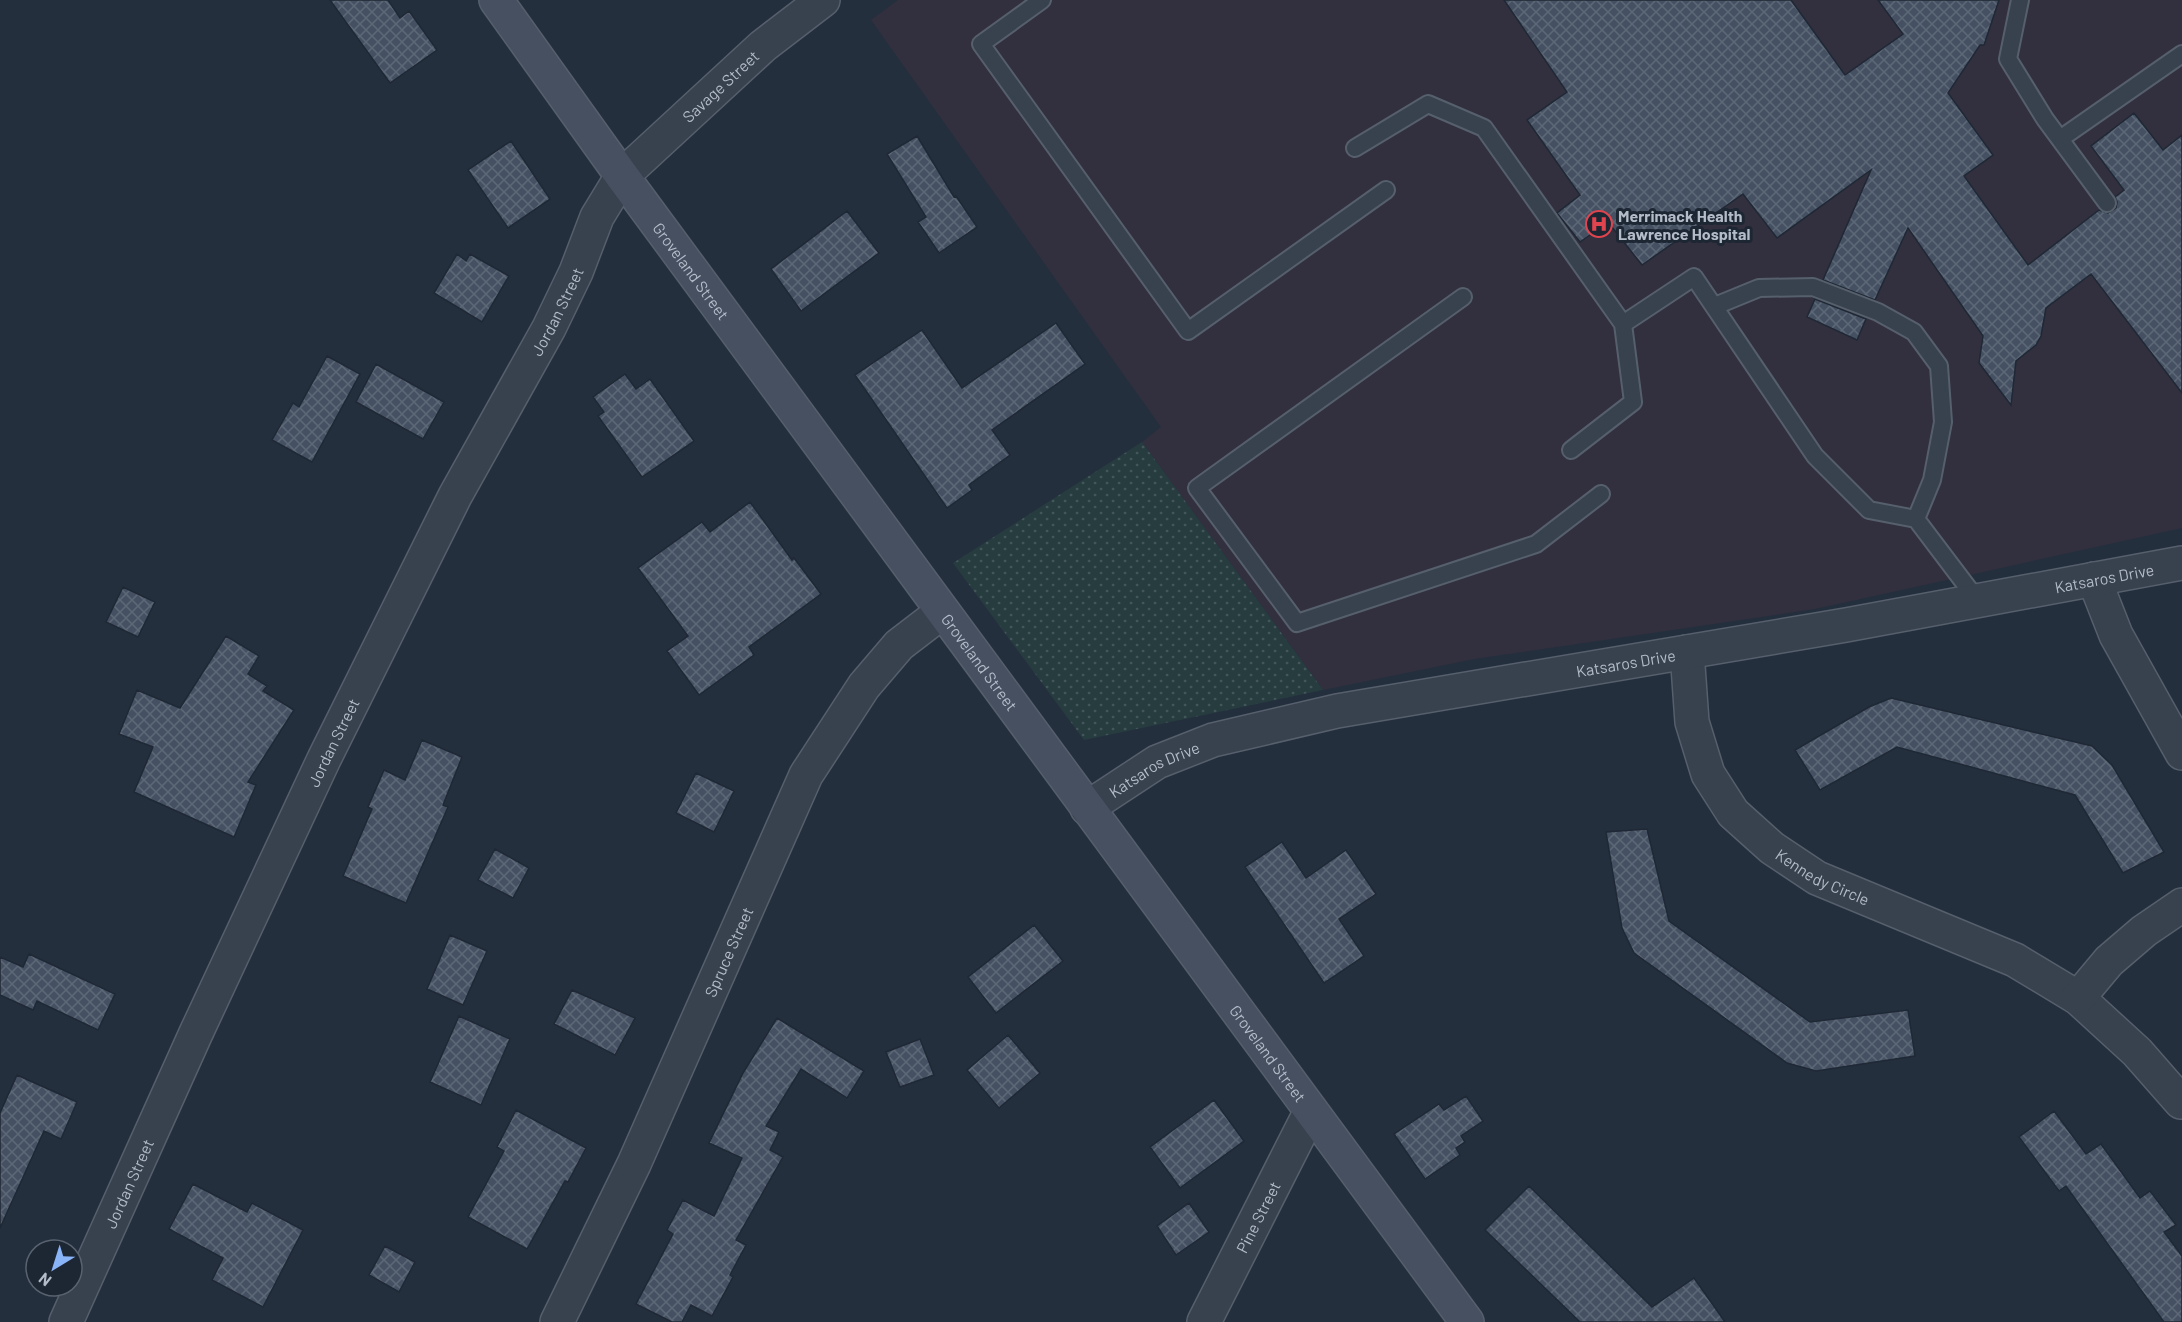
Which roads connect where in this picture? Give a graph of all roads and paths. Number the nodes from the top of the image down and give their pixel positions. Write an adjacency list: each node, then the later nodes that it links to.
1 (496, 0): 8 (main road, Groveland Street)
2 (824, 0): 8 (street, Savage Street)
3 (1042, 0): 9 (lane)
4 (2020, 0): 6 (lane)
5 (2182, 54): 6 (lane)
6 (2060, 140): 10 (lane)
7 (1355, 148): 13 (lane)
8 (622, 176): 20 (main road, Groveland Street); 28 (street, Jordan Street)
9 (1386, 190)
10 (2107, 203)
11 (1463, 297): 15 (lane)
12 (1714, 306): 13 (lane); 16 (lane); 16 (lane)
13 (1623, 324): 14 (lane)
14 (1571, 450)
15 (1601, 494)
16 (1916, 519): 19 (lane)
17 (2182, 563): 18 (street, Katsaros Drive)
18 (2094, 579): 19 (street, Katsaros Drive); 22 (street)
19 (1978, 601): 21 (street, Katsaros Drive)
20 (942, 612): 23 (main road, Groveland Street); 29 (street, Spruce Street)
21 (1687, 652): 23 (street, Katsaros Drive); 25 (street, Kennedy Circle)
22 (2182, 753)
23 (1087, 808): 27 (main road, Groveland Street)
24 (2182, 905): 25 (street)
25 (2078, 998): 26 (street, Kennedy Circle)
26 (2182, 1102)
27 (1311, 1111): 30 (street, Pine Street); 31 (main road, Groveland Street)
28 (66, 1322)
29 (557, 1322)
30 (1204, 1322)
31 (1467, 1322)

